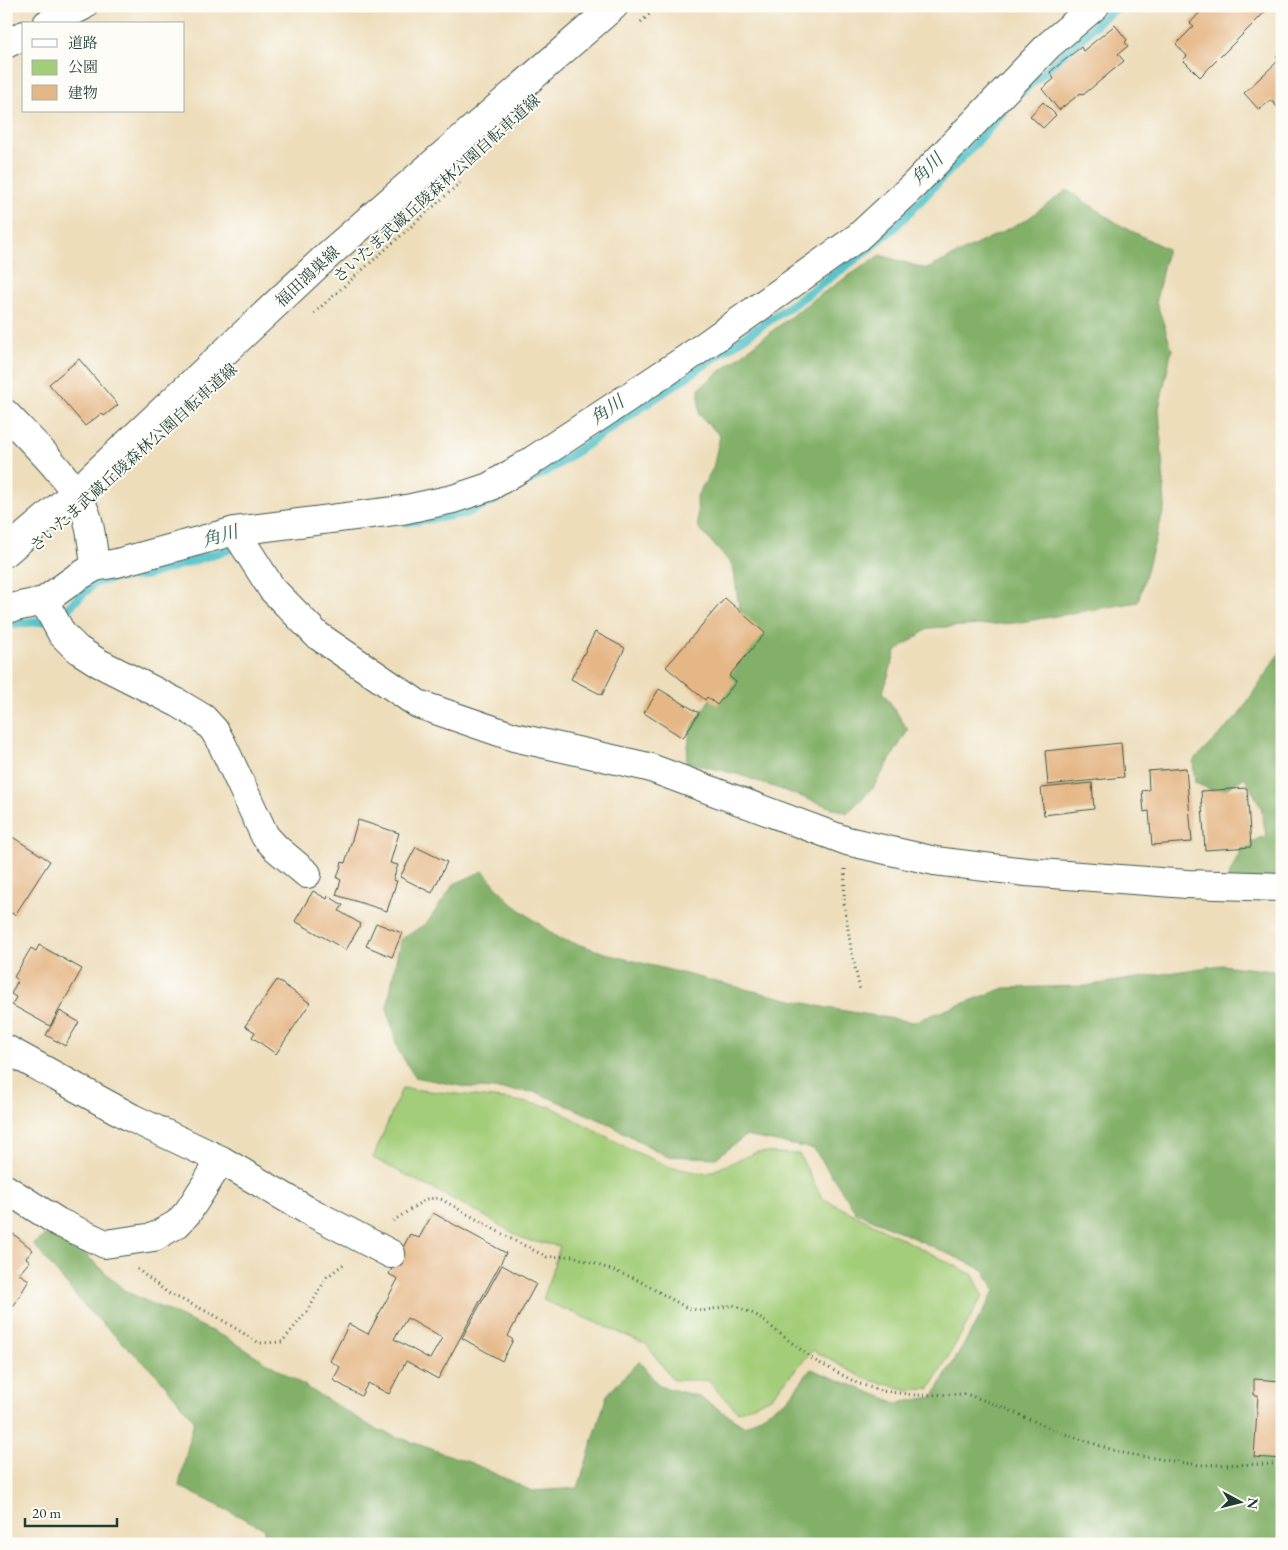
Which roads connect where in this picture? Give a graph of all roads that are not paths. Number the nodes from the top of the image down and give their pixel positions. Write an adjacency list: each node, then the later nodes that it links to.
1 (83, 6): 4 (street)
2 (614, 6): 8 (street, 福田鴻巣線)
3 (1095, 6): 9 (street)
4 (51, 22)
5 (22, 36): 6 (street)
6 (6, 44)
7 (6, 414): 8 (street)
8 (76, 492): 10 (street, 福田鴻巣線); 11 (street)
9 (236, 531): 11 (street); 15 (street)
10 (6, 552)
11 (95, 567): 12 (street)
12 (44, 601): 13 (street); 14 (street)
13 (6, 609)
14 (307, 874)
15 (1282, 887)
16 (6, 1049): 17 (street)
17 (221, 1160): 18 (street); 19 (street)
18 (6, 1188)
19 (379, 1247)

